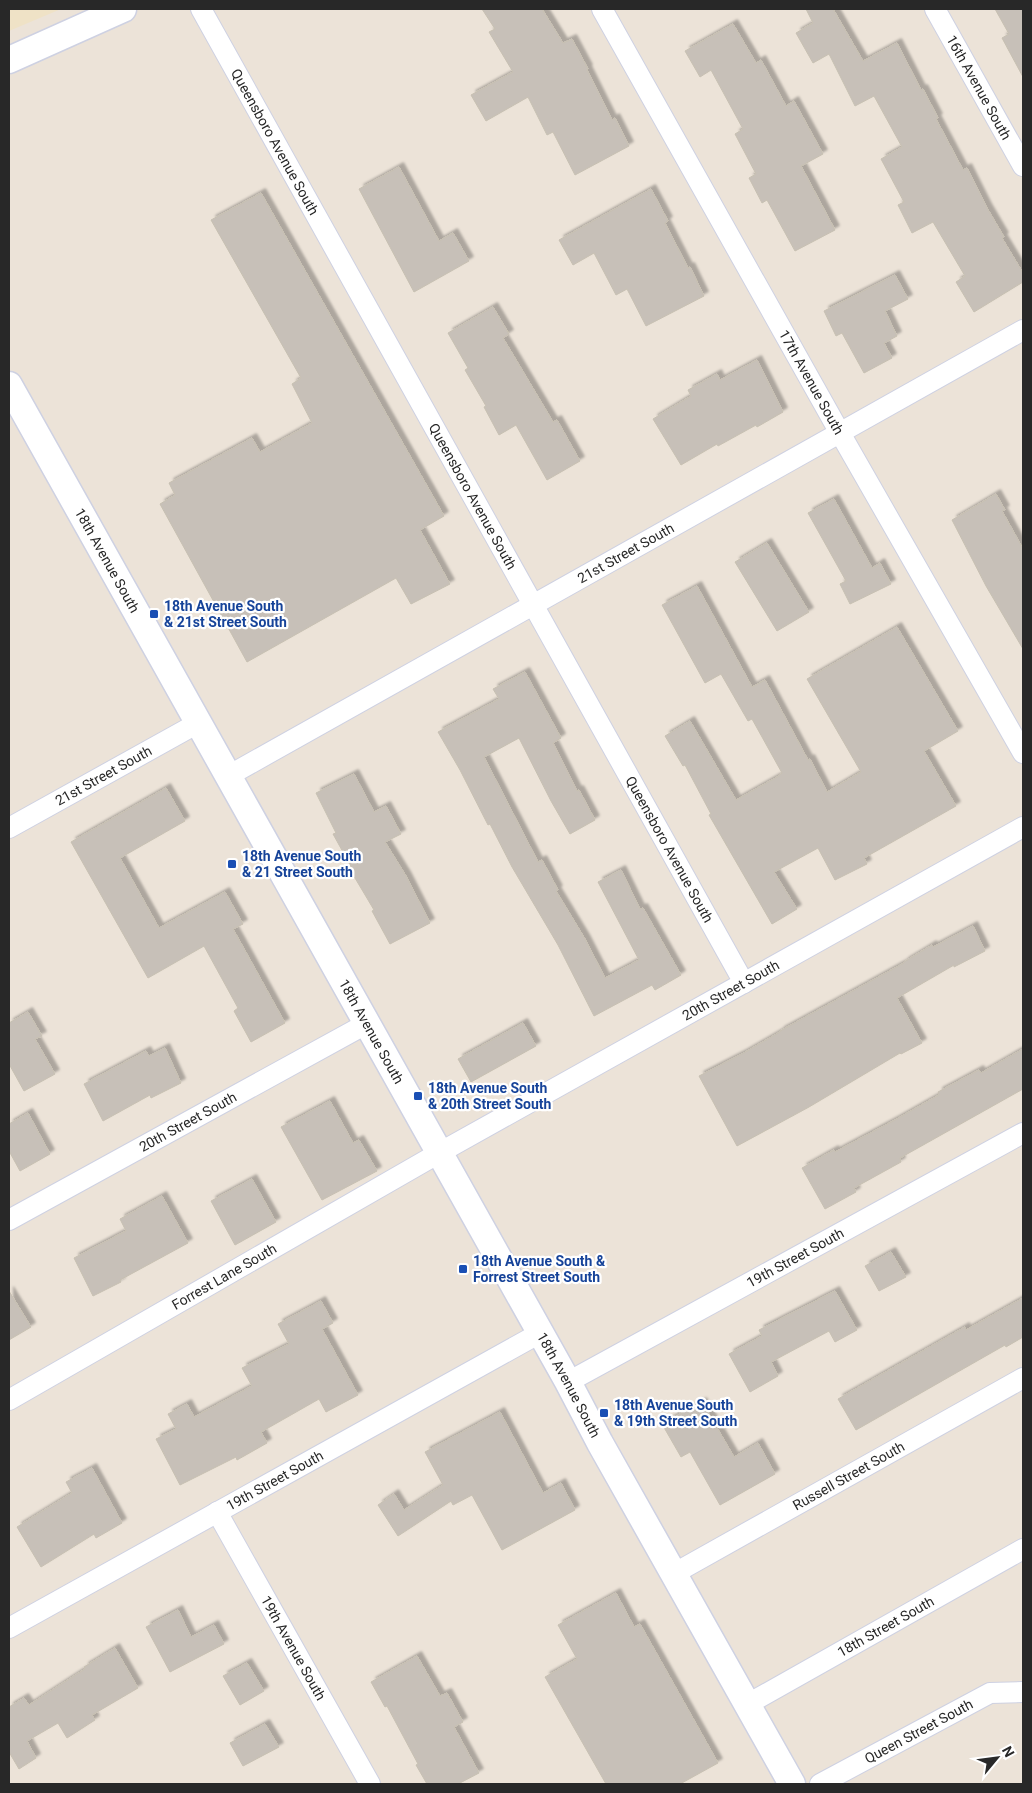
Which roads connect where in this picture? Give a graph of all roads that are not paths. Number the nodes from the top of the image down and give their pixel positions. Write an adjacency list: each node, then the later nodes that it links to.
1 (123, 9): 5 (street)
2 (201, 9): 10 (street, Queensboro Avenue South)
3 (602, 9): 9 (street, 17th Avenue South)
4 (935, 9): 6 (street, 16th Avenue South)
5 (9, 60)
6 (1023, 166)
7 (1023, 330): 9 (street, 21st Street South)
8 (9, 385): 11 (street, 18th Avenue South)
9 (840, 433): 10 (street, 21st Street South); 12 (street, 17th Avenue South)
10 (533, 605): 13 (street, 21st Street South); 16 (street, Queensboro Avenue South)
11 (198, 723): 13 (street, 18th Avenue South); 14 (street, 21st Street South)
12 (1023, 753)
13 (228, 776): 17 (street, 18th Avenue South)
14 (9, 828)
15 (1023, 828): 16 (street, 20th Street South)
16 (744, 983): 19 (street, 20th Street South)
17 (366, 1024): 19 (street, 18th Avenue South); 20 (street, 20th Street South)
18 (1023, 1133): 23 (street, 19th Street South)
19 (439, 1153): 21 (street, 18th Avenue South); 24 (street, Forrest Lane South)
20 (9, 1220)
21 (540, 1333): 23 (street, 18th Avenue South); 25 (street, 19th Street South)
22 (1023, 1378): 27 (street, Russell Street South)
23 (568, 1382): 27 (street, 18th Avenue South)
24 (9, 1400)
25 (217, 1512): 28 (street, 19th Street South); 31 (street, 19th Avenue South)
26 (1023, 1549): 30 (street, 18th Street South)
27 (675, 1573): 30 (street, 18th Avenue South)
28 (9, 1628)
29 (1023, 1692): 33 (street, Queen Street South)
30 (748, 1704): 32 (street, 18th Avenue South)
31 (370, 1784)
32 (792, 1784)
33 (820, 1784)

